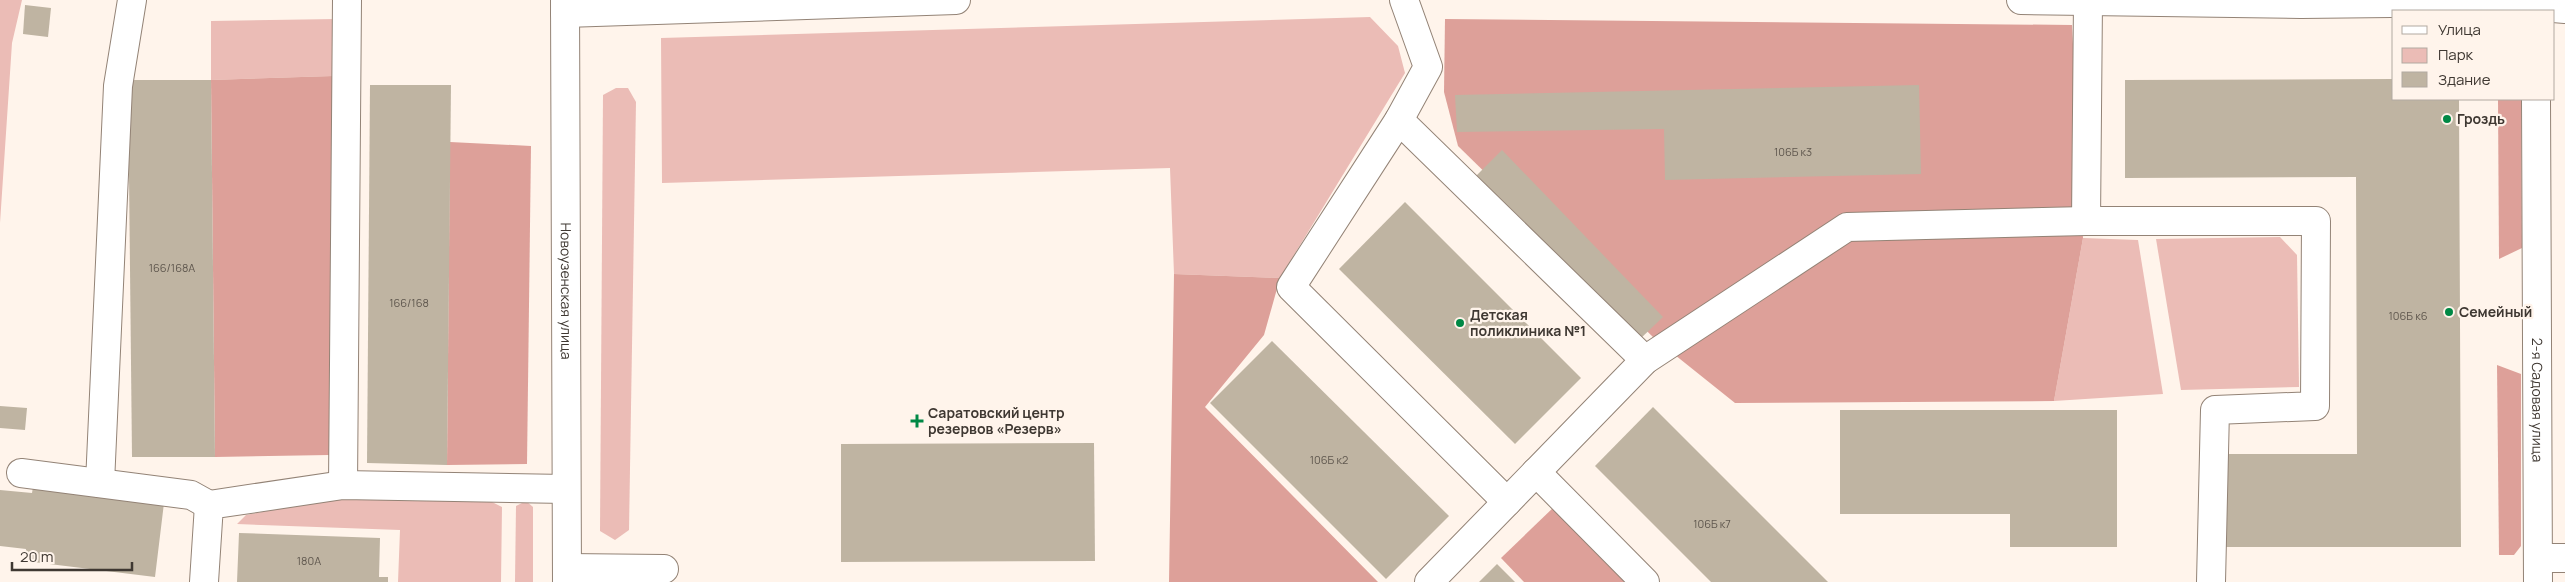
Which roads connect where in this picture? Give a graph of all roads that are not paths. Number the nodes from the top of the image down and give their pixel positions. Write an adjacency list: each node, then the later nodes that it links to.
1 (132, 0): 17 (street)
2 (346, 0): 18 (street)
3 (956, 0): 9 (street)
4 (1404, 0): 12 (street)
5 (2021, 0): 6 (street)
6 (2088, 1): 7 (street); 13 (street)
7 (2301, 2): 8 (street)
8 (2536, 5): 10 (street)
9 (565, 7): 19 (street, Новоузенская улица)
10 (2565, 9)
11 (2536, 100): 24 (street, 2-я Садовая улица)
12 (1398, 120): 14 (street); 20 (street)
13 (2086, 221): 14 (street); 29 (street)
14 (1644, 360): 15 (street)
15 (1536, 472): 20 (street); 28 (street)
16 (21, 473): 17 (street)
17 (100, 483): 21 (street)
18 (343, 485): 19 (street); 21 (street)
19 (566, 489): 25 (street, Новоузенская улица)
20 (1507, 502): 27 (street)
21 (209, 505): 26 (street)
22 (2565, 558): 24 (street)
23 (664, 568): 25 (street)
24 (2538, 570)
25 (567, 575)
26 (204, 582)
27 (1429, 582)
28 (1645, 582)
29 (2211, 582)

